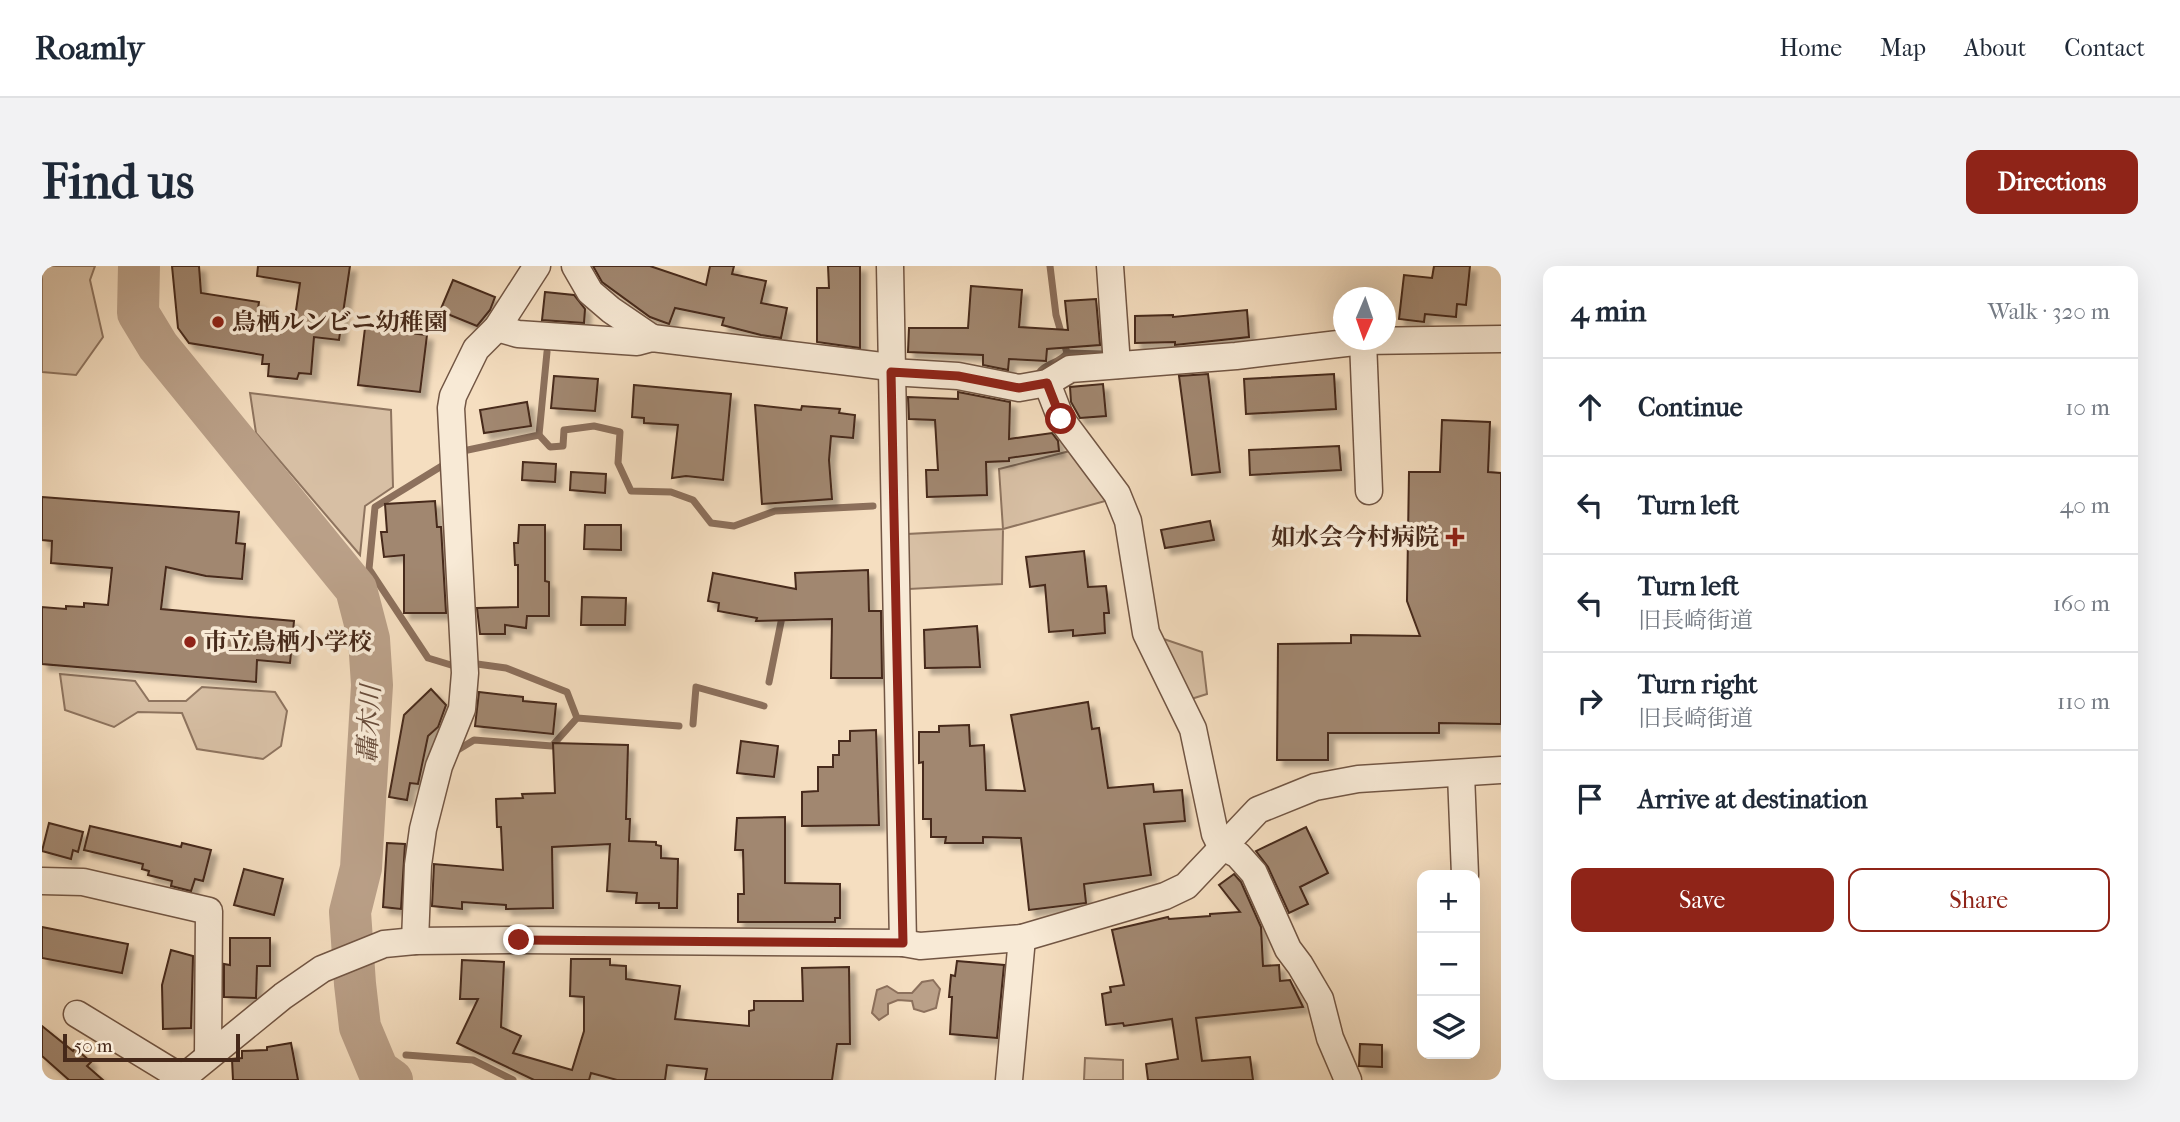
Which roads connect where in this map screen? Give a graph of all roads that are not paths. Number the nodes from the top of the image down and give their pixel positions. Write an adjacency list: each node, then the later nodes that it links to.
1 (537, 266): 5 (street)
2 (575, 266): 6 (street)
3 (890, 266): 12 (street)
4 (1111, 266): 11 (street)
5 (497, 328): 6 (street); 21 (street)
6 (652, 338): 12 (street)
7 (1501, 340): 8 (street)
8 (1396, 341)
9 (1333, 345): 11 (street)
10 (1363, 350): 14 (street)
11 (1117, 365): 13 (street)
12 (890, 370): 13 (street); 22 (street)
13 (1047, 383): 17 (street)
14 (1368, 491)
15 (1501, 770): 16 (street)
16 (1461, 774): 17 (street); 18 (street)
17 (1222, 846): 20 (street); 27 (street)
18 (1465, 870)
19 (42, 881): 24 (street)
20 (1022, 938): 22 (street); 26 (street)
21 (415, 942): 22 (street); 24 (street)
22 (903, 943)
23 (77, 1014): 25 (street)
24 (208, 1056): 25 (street)
25 (181, 1079)
26 (1009, 1080)
27 (1348, 1080)

